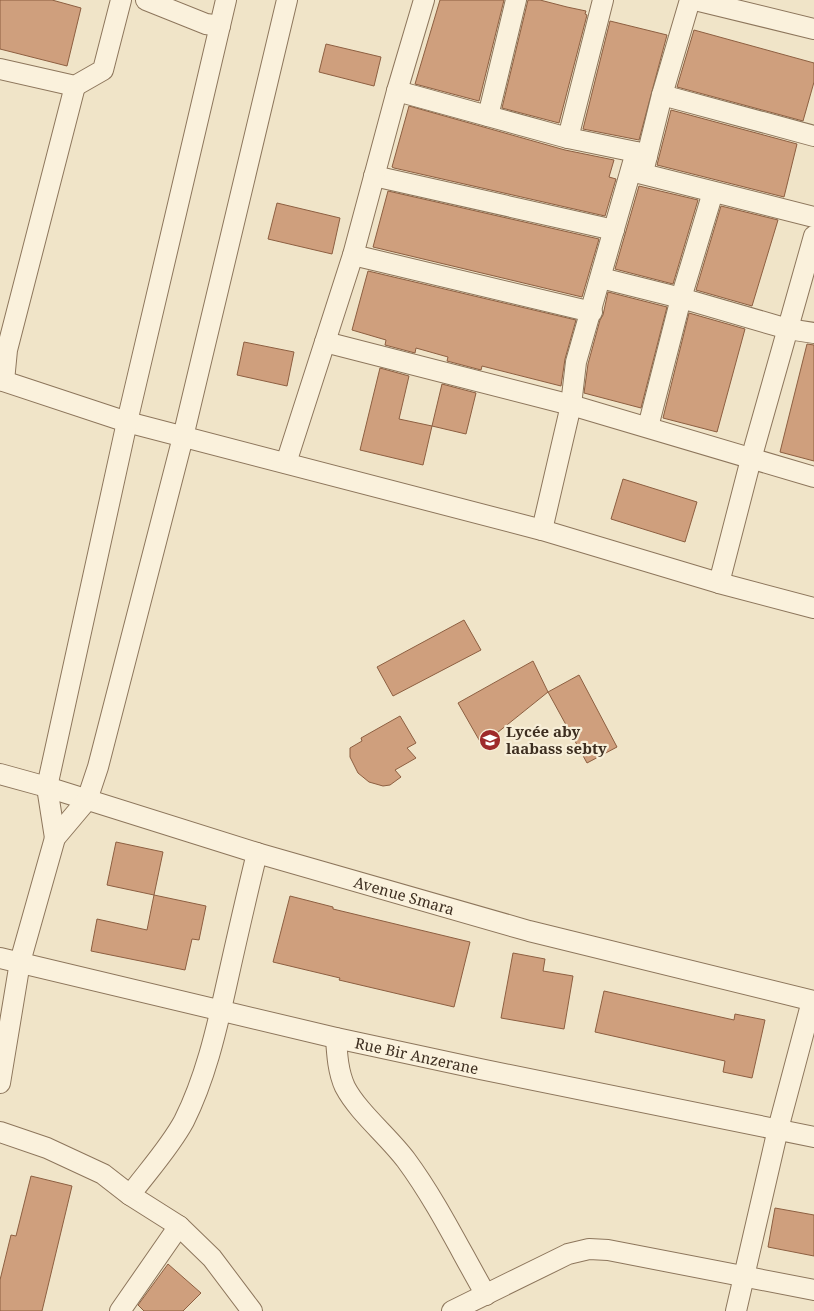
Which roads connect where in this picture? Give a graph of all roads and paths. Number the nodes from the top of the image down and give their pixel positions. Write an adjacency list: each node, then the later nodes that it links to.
1 (122, 0): 13 (street)
2 (146, 0): 10 (street)
3 (226, 0): 10 (street)
4 (286, 0): 36 (street)
5 (424, 0): 14 (street)
6 (516, 0): 16 (street)
7 (603, 0): 18 (street)
8 (690, 0): 15 (street)
9 (695, 0): 11 (street)
10 (220, 26): 34 (street)
11 (814, 29)
12 (0, 69): 13 (street)
13 (75, 86): 32 (street)
14 (397, 91): 16 (street); 20 (street)
15 (662, 95): 17 (street); 19 (street)
16 (488, 116): 18 (street)
17 (814, 136)
18 (568, 138): 19 (street)
19 (639, 163): 21 (street); 23 (street)
20 (374, 176): 23 (street); 25 (street)
21 (713, 192): 22 (street); 27 (street)
22 (814, 216)
23 (614, 230): 26 (street)
24 (814, 236): 29 (street)
25 (353, 255): 28 (street); 31 (street)
26 (601, 278): 27 (street); 28 (street)
27 (681, 298): 29 (street); 35 (street)
28 (592, 312): 33 (street)
29 (788, 329): 30 (street); 37 (street)
30 (814, 333)
31 (325, 342): 33 (street); 38 (street)
32 (2, 381): 34 (street)
33 (571, 405): 35 (street); 40 (street)
34 (127, 422): 36 (street); 44 (street)
35 (648, 427): 37 (street)
36 (183, 437): 38 (street); 45 (street)
37 (751, 459): 39 (street); 41 (street)
38 (286, 463): 40 (street)
39 (814, 477)
40 (542, 530): 41 (street)
41 (720, 583): 42 (street)
42 (814, 608)
43 (0, 774): 44 (street, Avenue Smara)
44 (47, 786): 45 (street, Avenue Smara); 46 (street)
45 (87, 800): 46 (street); 47 (street, Avenue Smara)
46 (55, 838): 49 (street)
47 (257, 854): 50 (street, Avenue Smara); 51 (street)
48 (0, 958): 49 (street, Rue Bir Anzerane)
49 (20, 962): 51 (street, Rue Bir Anzerane); 53 (street)
50 (813, 1001): 54 (street)
51 (221, 1010): 52 (street, Rue Bir Anzerane); 57 (street)
52 (336, 1038): 54 (street, Rue Bir Anzerane); 61 (street)
53 (0, 1082)
54 (778, 1129): 56 (street, Rue Bir Anzerane); 59 (street)
55 (0, 1132): 57 (street)
56 (814, 1138)
57 (130, 1195): 58 (street)
58 (179, 1226): 62 (street); 63 (street)
59 (745, 1276): 60 (street); 61 (street); 65 (street)
60 (814, 1290)
61 (486, 1295): 64 (street)
62 (120, 1311)
63 (252, 1311)
64 (452, 1311)
65 (736, 1311)

